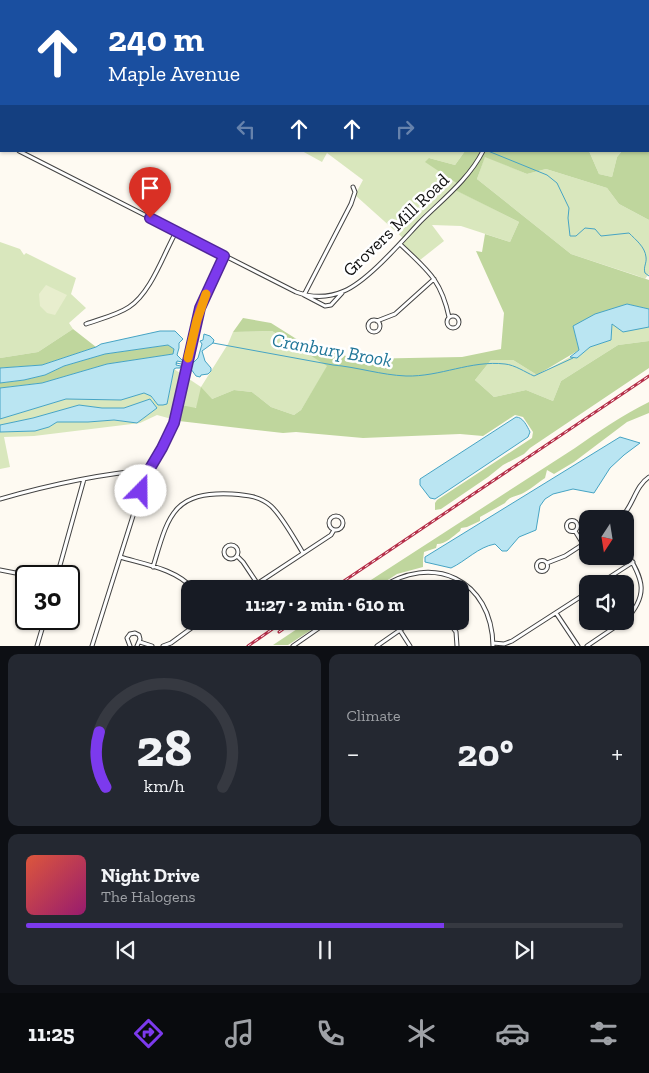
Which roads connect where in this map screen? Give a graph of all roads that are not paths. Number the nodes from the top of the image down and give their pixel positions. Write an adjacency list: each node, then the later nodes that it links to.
1 (21, 152): 4 (street, Grovers Mill Road)
2 (483, 152): 5 (street, Grovers Mill Road)
3 (353, 187): 9 (street)
4 (176, 232): 6 (street, Grovers Mill Road); 12 (street)
5 (400, 244): 7 (street); 8 (street, Grovers Mill Road)
6 (224, 256): 9 (street, Grovers Mill Road); 13 (street)
7 (434, 279): 10 (street); 11 (street)
8 (345, 291): 9 (street, Grovers Mill Road); 9 (street)
9 (304, 295)
10 (449, 318): 10 (street)
11 (378, 321)
12 (86, 324)
13 (149, 470): 15 (street); 24 (street)
14 (649, 477): 17 (street)
15 (84, 479): 16 (street); 27 (street)
16 (0, 498)
17 (628, 510)
18 (334, 530): 18 (street); 22 (street)
19 (575, 531): 20 (street)
20 (579, 538)
21 (579, 547): 25 (street)
22 (303, 553): 29 (street); 34 (street)
23 (237, 556): 23 (street); 33 (street)
24 (120, 557): 29 (street); 53 (street)
25 (547, 563)
26 (634, 564): 38 (street)
27 (60, 565)
28 (628, 565): 32 (street)
29 (153, 567): 37 (street)
30 (0, 570): 31 (street)
31 (15, 573)
32 (613, 575)
33 (255, 580)
34 (262, 580)
35 (395, 580): 36 (street)
36 (457, 580)
37 (181, 581)
38 (645, 581)
39 (469, 588): 51 (street)
40 (579, 598): 42 (street)
41 (639, 611): 43 (street)
42 (556, 613): 51 (street); 61 (street)
43 (634, 614)
44 (42, 630): 52 (street)
45 (189, 630): 56 (street)
46 (316, 630): 57 (street)
47 (400, 630): 58 (street); 59 (street)
48 (455, 630): 60 (street)
49 (611, 630): 62 (street)
50 (139, 644): 54 (street); 55 (street)
51 (493, 644)
52 (37, 646)
53 (92, 646)
54 (130, 646)
55 (152, 646)
56 (163, 646)
57 (292, 646)
58 (376, 646)
59 (410, 646)
60 (457, 646)
61 (578, 646)
62 (588, 646)

